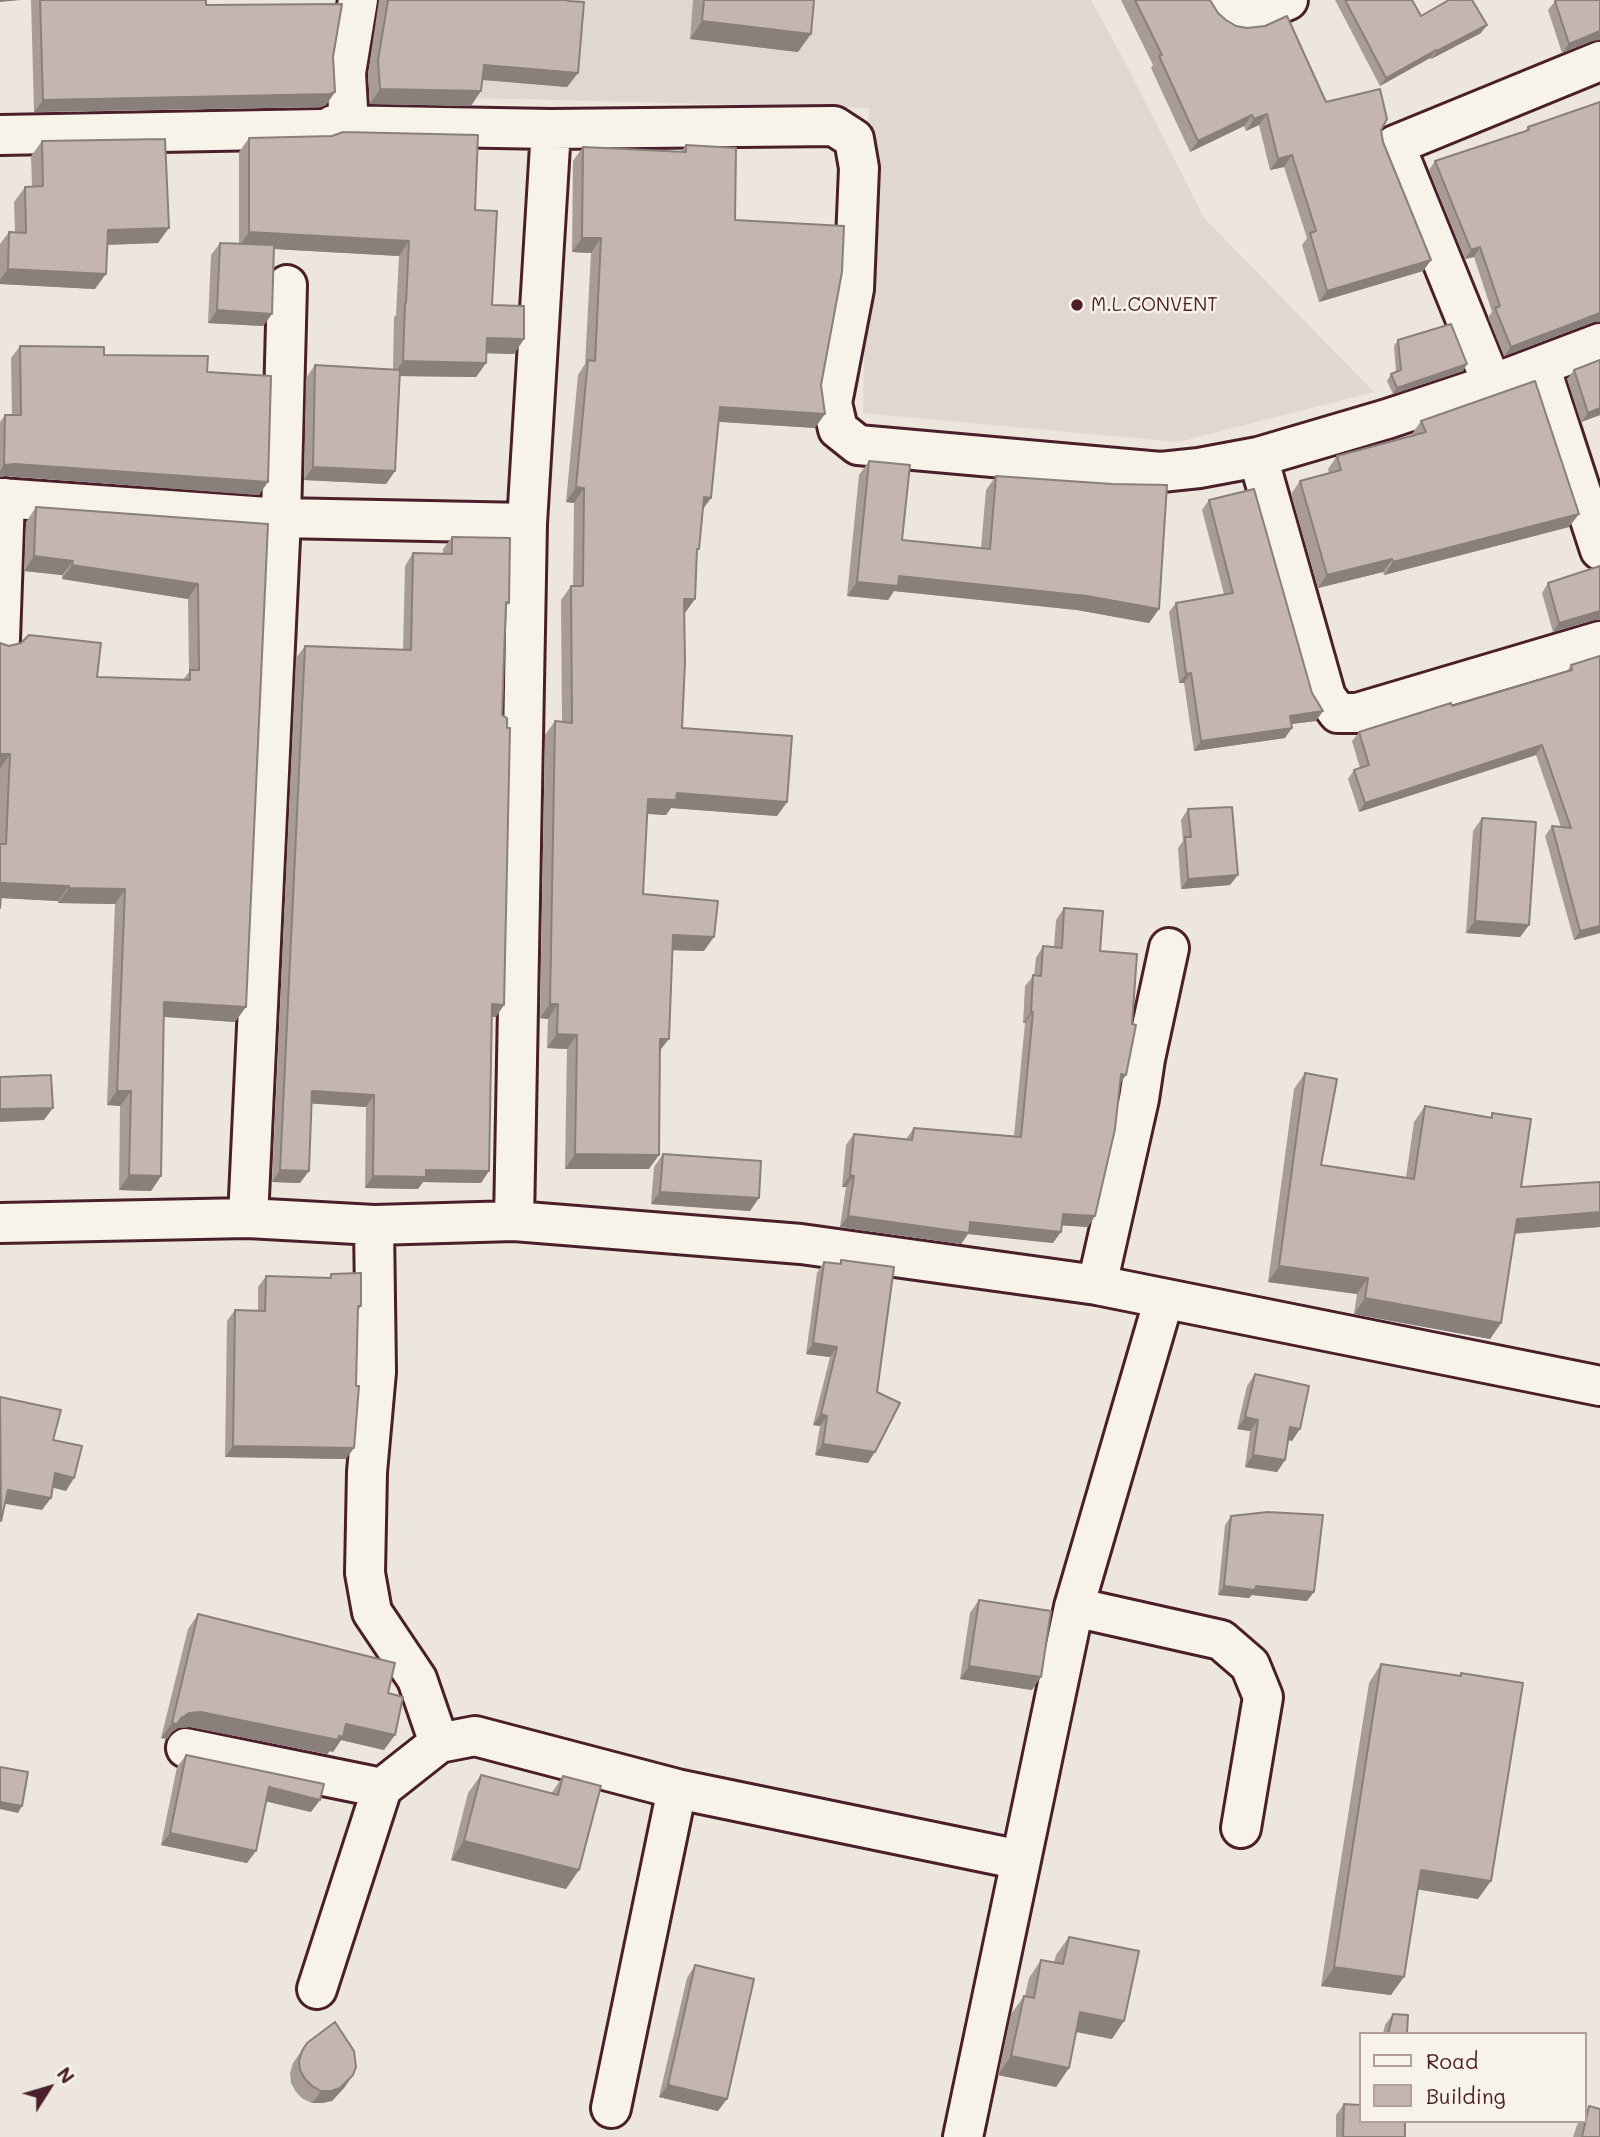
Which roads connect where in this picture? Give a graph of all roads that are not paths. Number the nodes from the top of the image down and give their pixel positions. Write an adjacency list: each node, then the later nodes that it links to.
1 (358, 0): 5 (street)
2 (1221, 0): 3 (street)
3 (1288, 0)
4 (1600, 61): 11 (street)
5 (334, 127): 6 (street); 7 (street)
6 (551, 129): 12 (street); 15 (street)
7 (0, 135)
8 (287, 285): 14 (street)
9 (1600, 343): 10 (street)
10 (1539, 366): 11 (street); 16 (street)
11 (1492, 384): 12 (street)
12 (1258, 457): 18 (street)
13 (3, 498): 14 (street); 17 (street)
14 (281, 518): 15 (street); 20 (street)
15 (527, 523): 21 (street)
16 (1600, 550)
17 (0, 639)
18 (1600, 640)
19 (1169, 948): 24 (street)
20 (248, 1218): 22 (street); 23 (street)
21 (514, 1221): 23 (street); 24 (street)
22 (0, 1223)
23 (374, 1225): 28 (street)
24 (1097, 1285): 25 (street)
25 (1164, 1299): 26 (street); 27 (street)
26 (1600, 1386)
27 (1074, 1607): 32 (street); 33 (street)
28 (439, 1743): 30 (street); 31 (street)
29 (186, 1748): 30 (street)
30 (382, 1788): 34 (street)
31 (677, 1790): 33 (street); 35 (street)
32 (1241, 1828)
33 (1021, 1860): 36 (street)
34 (317, 1989)
35 (611, 2108)
36 (963, 2137)

